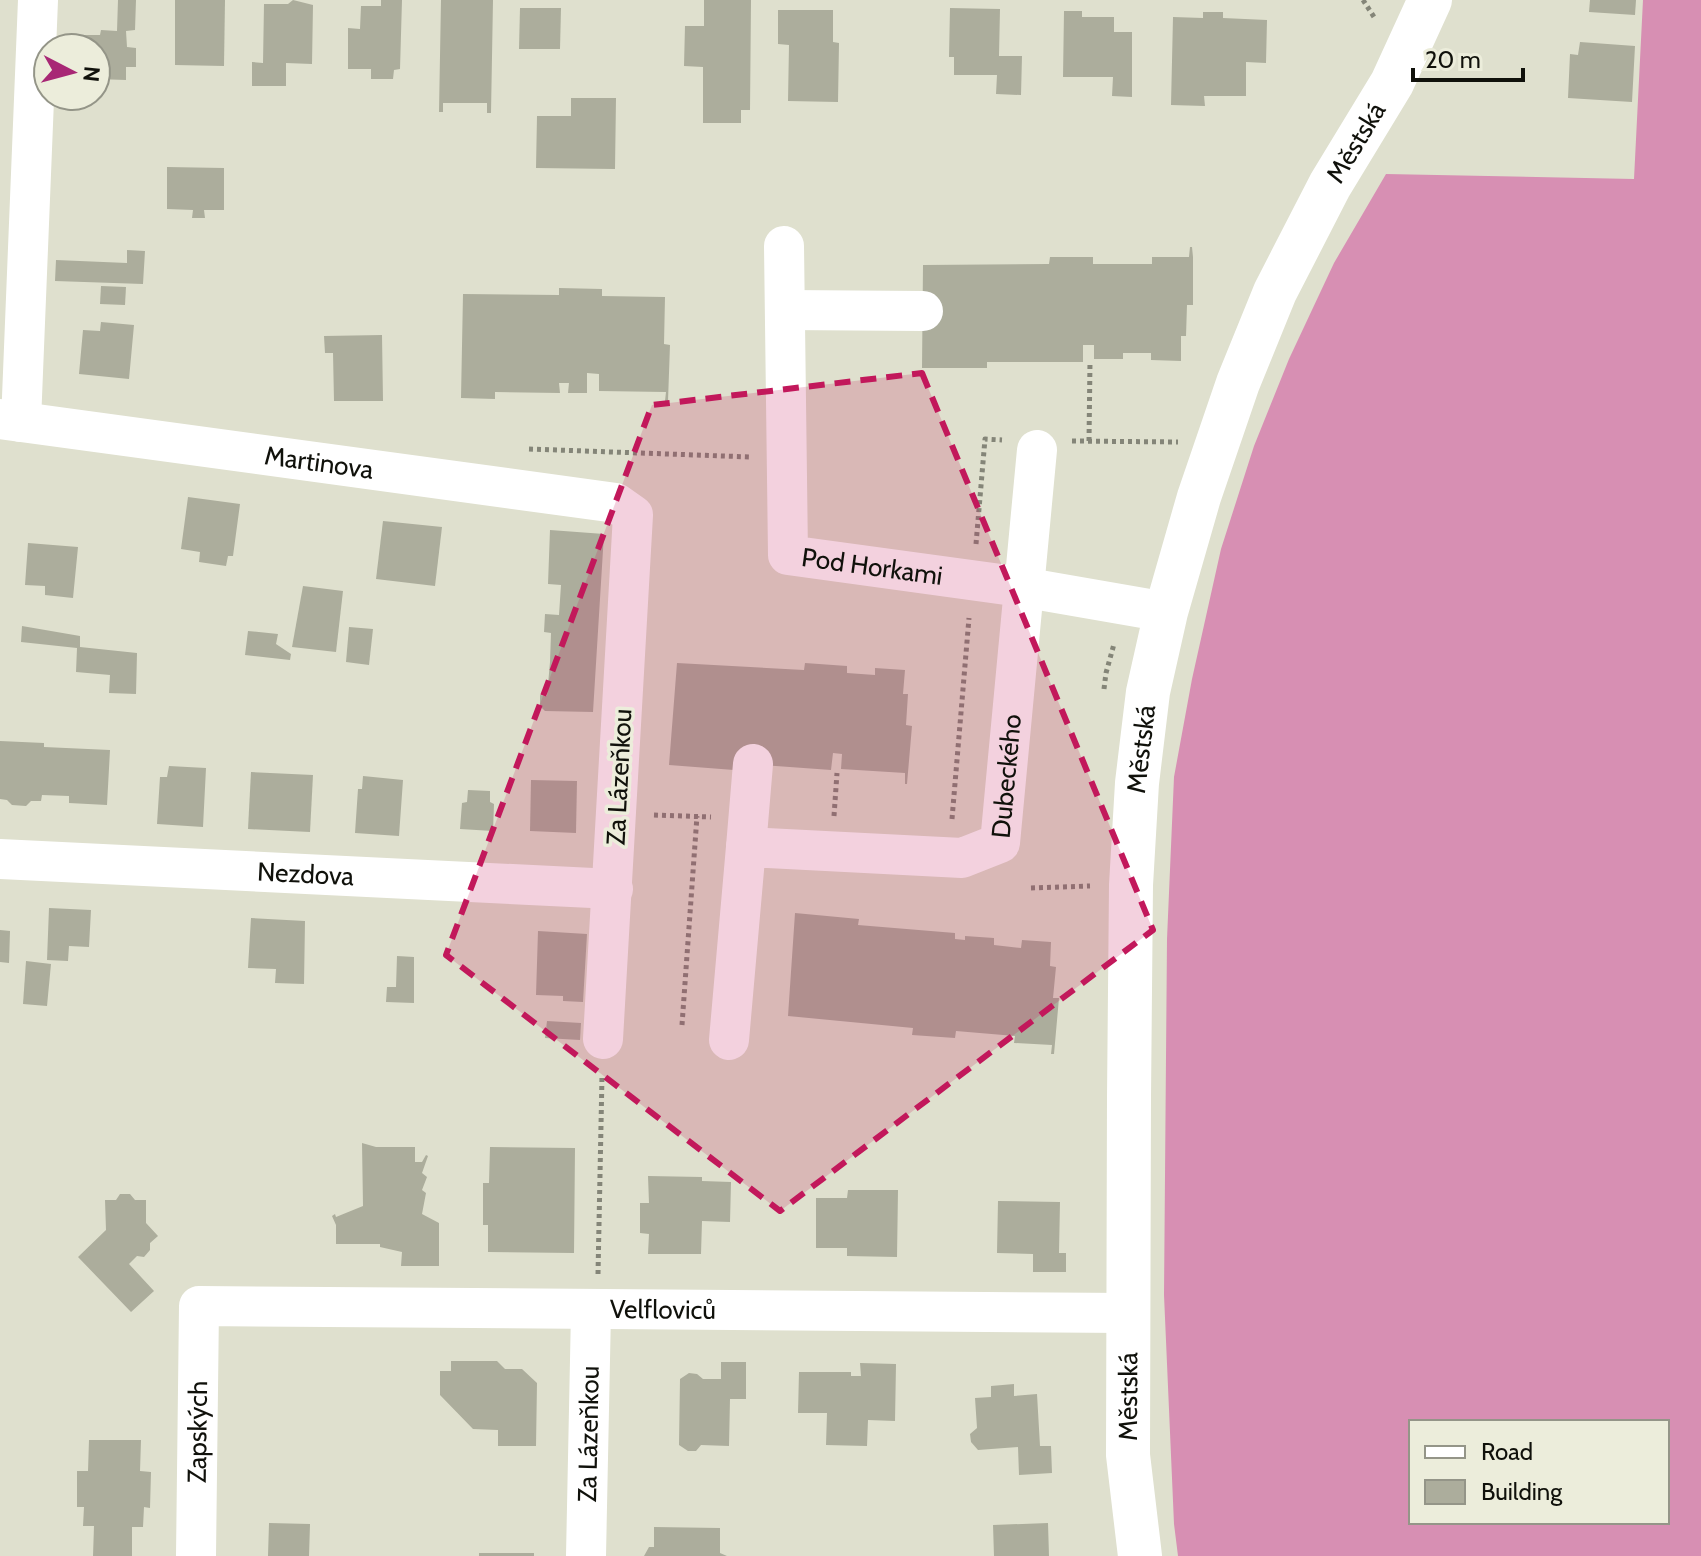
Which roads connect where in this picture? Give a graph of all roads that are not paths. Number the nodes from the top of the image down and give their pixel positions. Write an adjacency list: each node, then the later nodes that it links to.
1 (38, 0): 6 (street)
2 (1430, 0): 10 (street, Městská)
3 (784, 246): 4 (street, Pod Horkami)
4 (785, 310): 5 (street); 9 (street, Pod Horkami)
5 (923, 311)
6 (10, 420): 8 (street, Martinova)
7 (1037, 443): 9 (street, Dubeckého)
8 (633, 515): 14 (street, Za Lázeňkou)
9 (1022, 587): 10 (street, Pod Horkami); 12 (street, Dubeckého)
10 (1166, 612): 19 (street, Městská)
11 (753, 764): 12 (street)
12 (748, 833): 16 (street)
13 (0, 859): 14 (street, Nezdova)
14 (613, 889): 15 (street, Za Lázeňkou)
15 (603, 1039)
16 (729, 1040)
17 (199, 1306): 18 (street, Velfloviců); 20 (street, Zapských)
18 (591, 1311): 19 (street, Velfloviců); 21 (street, Za Lázeňkou)
19 (1127, 1313): 22 (street, Městská)
20 (196, 1556)
21 (586, 1556)
22 (1140, 1556)

